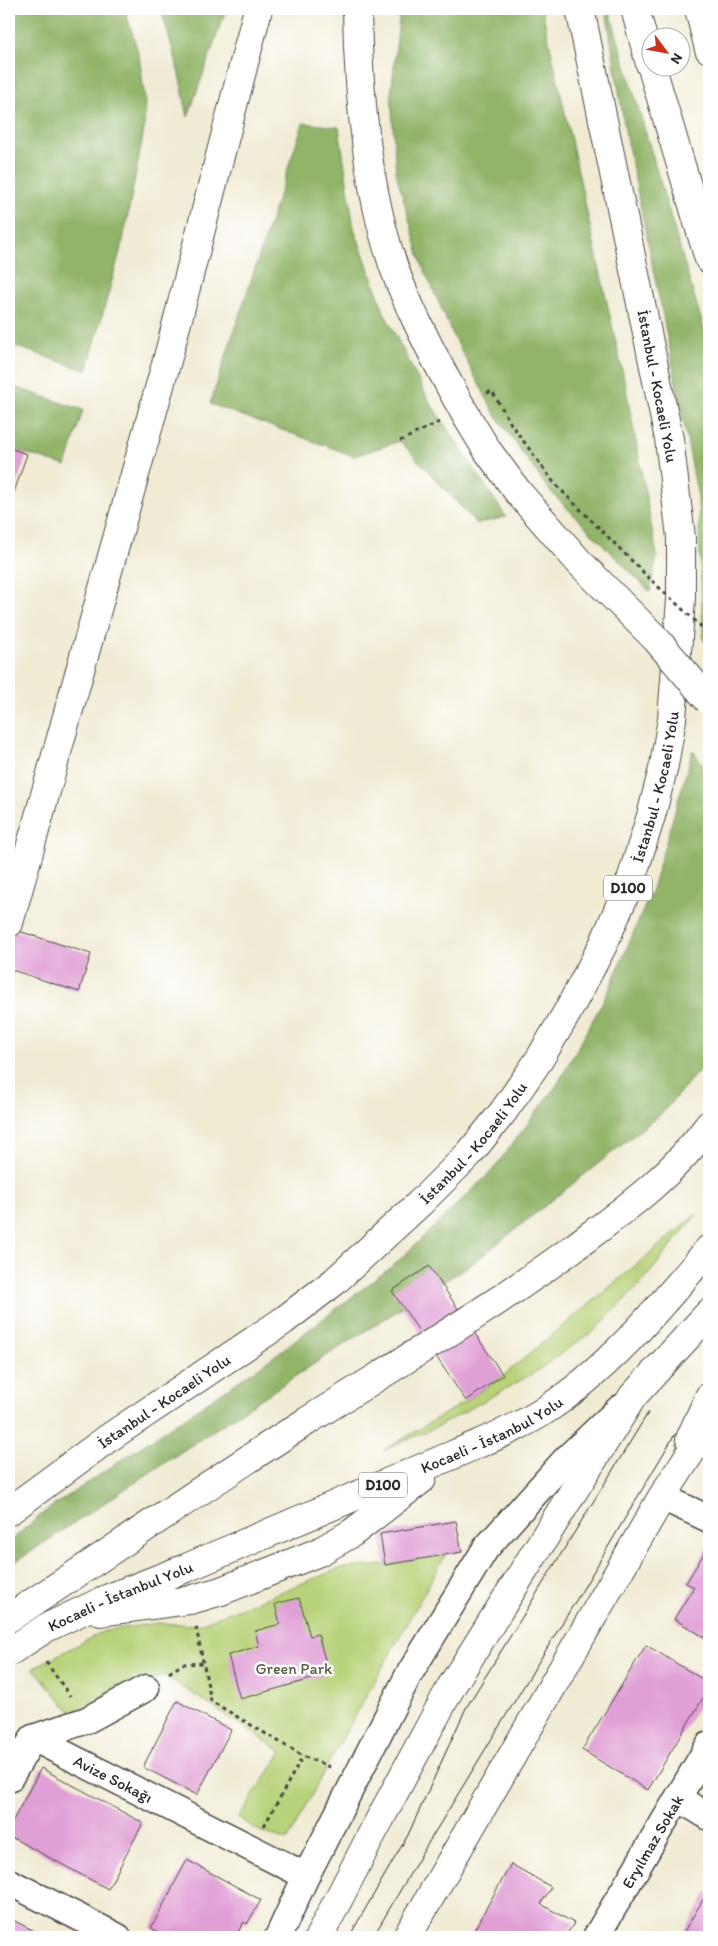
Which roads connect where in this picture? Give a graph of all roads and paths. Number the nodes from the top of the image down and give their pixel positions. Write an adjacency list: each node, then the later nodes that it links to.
1 (258, 9): 15 (main road)
2 (356, 9): 11 (main road)
3 (580, 9): 24 (main road, İstanbul - Kocaeli Yolu / D100)
4 (635, 9): 6 (main road)
5 (699, 9): 7 (main road)
6 (640, 28)
7 (709, 49)
8 (655, 78): 9 (main road)
9 (709, 259)
10 (488, 393): 13 (path, bridge)
11 (454, 419): 12 (path); 14 (main road, bridge)
12 (400, 441)
13 (704, 628)
14 (709, 702)
15 (9, 923)
16 (709, 1125): 28 (main road)
17 (709, 1249): 22 (main road, Kocaeli - İstanbul Yolu / D100)
18 (709, 1313): 19 (main road)
19 (633, 1396): 38 (street); 47 (main road)
20 (709, 1397): 23 (main road)
21 (709, 1424): 23 (main road)
22 (455, 1454): 26 (main road); 27 (main road, Kocaeli - İstanbul Yolu / D100)
23 (662, 1497): 25 (street); 44 (main road)
24 (9, 1511)
25 (709, 1519)
26 (190, 1600): 27 (main road); 31 (path)
27 (72, 1616): 29 (main road, Kocaeli - İstanbul Yolu / D100)
28 (9, 1618)
29 (9, 1652)
30 (41, 1654): 33 (path)
31 (204, 1663): 32 (path); 36 (path)
32 (146, 1688): 33 (street)
33 (87, 1720): 34 (street)
34 (32, 1738): 37 (street); 41 (street, Avize Sokağı)
35 (709, 1745): 39 (street, Eryılmaz Sokak)
36 (303, 1756): 38 (path); 41 (path)
37 (9, 1779)
38 (355, 1779): 42 (street)
39 (678, 1798): 40 (street); 48 (street, Eryılmaz Sokak)
40 (709, 1817)
41 (252, 1848): 42 (street, Avize Sokağı)
42 (306, 1876): 46 (street)
43 (9, 1882): 45 (street)
44 (411, 1936)
45 (118, 1937)
46 (278, 1937)
47 (320, 1937)
48 (596, 1937)

